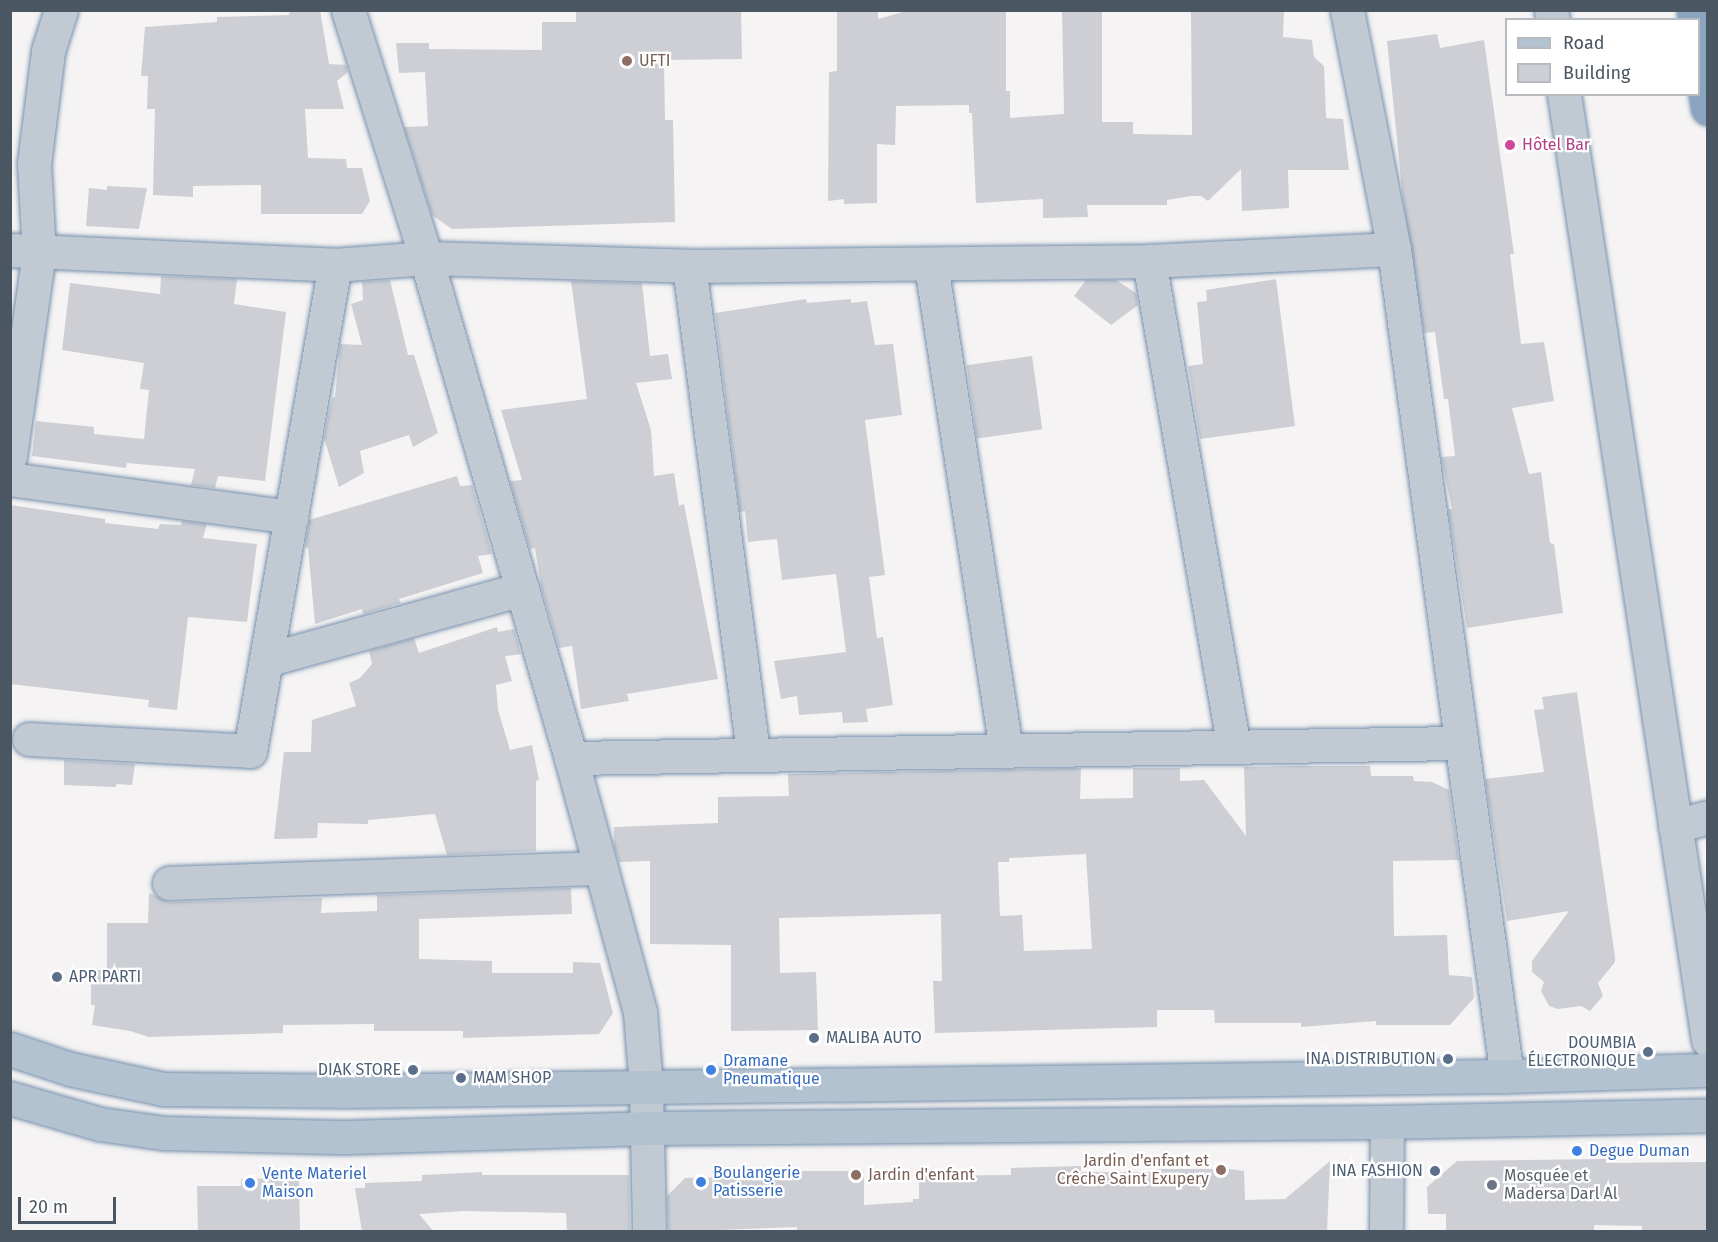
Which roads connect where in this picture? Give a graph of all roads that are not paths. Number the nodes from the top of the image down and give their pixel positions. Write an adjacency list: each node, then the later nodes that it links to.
1 (62, 10): 8 (street)
2 (348, 10): 9 (street)
3 (1347, 10): 7 (street)
4 (1700, 59): 6 (highway)
5 (1564, 96): 26 (street)
6 (1707, 108)
7 (1394, 249): 10 (street); 20 (street)
8 (25, 251): 11 (street); 14 (street)
9 (426, 258): 11 (street); 13 (street); 17 (street)
10 (1149, 261): 12 (street); 21 (street)
11 (336, 265): 16 (street)
12 (931, 265): 13 (street); 22 (street)
13 (689, 266): 23 (street)
14 (10, 456)
15 (10, 479): 16 (street)
16 (291, 517): 18 (street)
17 (522, 589): 18 (street); 24 (street)
18 (266, 660): 19 (street)
19 (29, 739)
20 (1461, 743): 21 (street); 32 (street)
21 (1233, 747): 22 (street)
22 (1006, 751): 23 (street)
23 (753, 754): 24 (street)
24 (571, 758): 27 (street)
25 (1707, 817): 26 (street)
26 (1675, 826): 29 (street)
27 (600, 868): 28 (street); 33 (street)
28 (169, 883)
29 (1707, 1040)
30 (10, 1049): 33 (main road)
31 (1707, 1070): 32 (main road)
32 (1507, 1076): 33 (main road)
33 (646, 1087): 37 (street)
34 (10, 1098): 37 (main road)
35 (1707, 1115): 36 (main road)
36 (1387, 1122): 37 (main road); 39 (street)
37 (646, 1128): 38 (street)
38 (649, 1232)
39 (1386, 1232)

